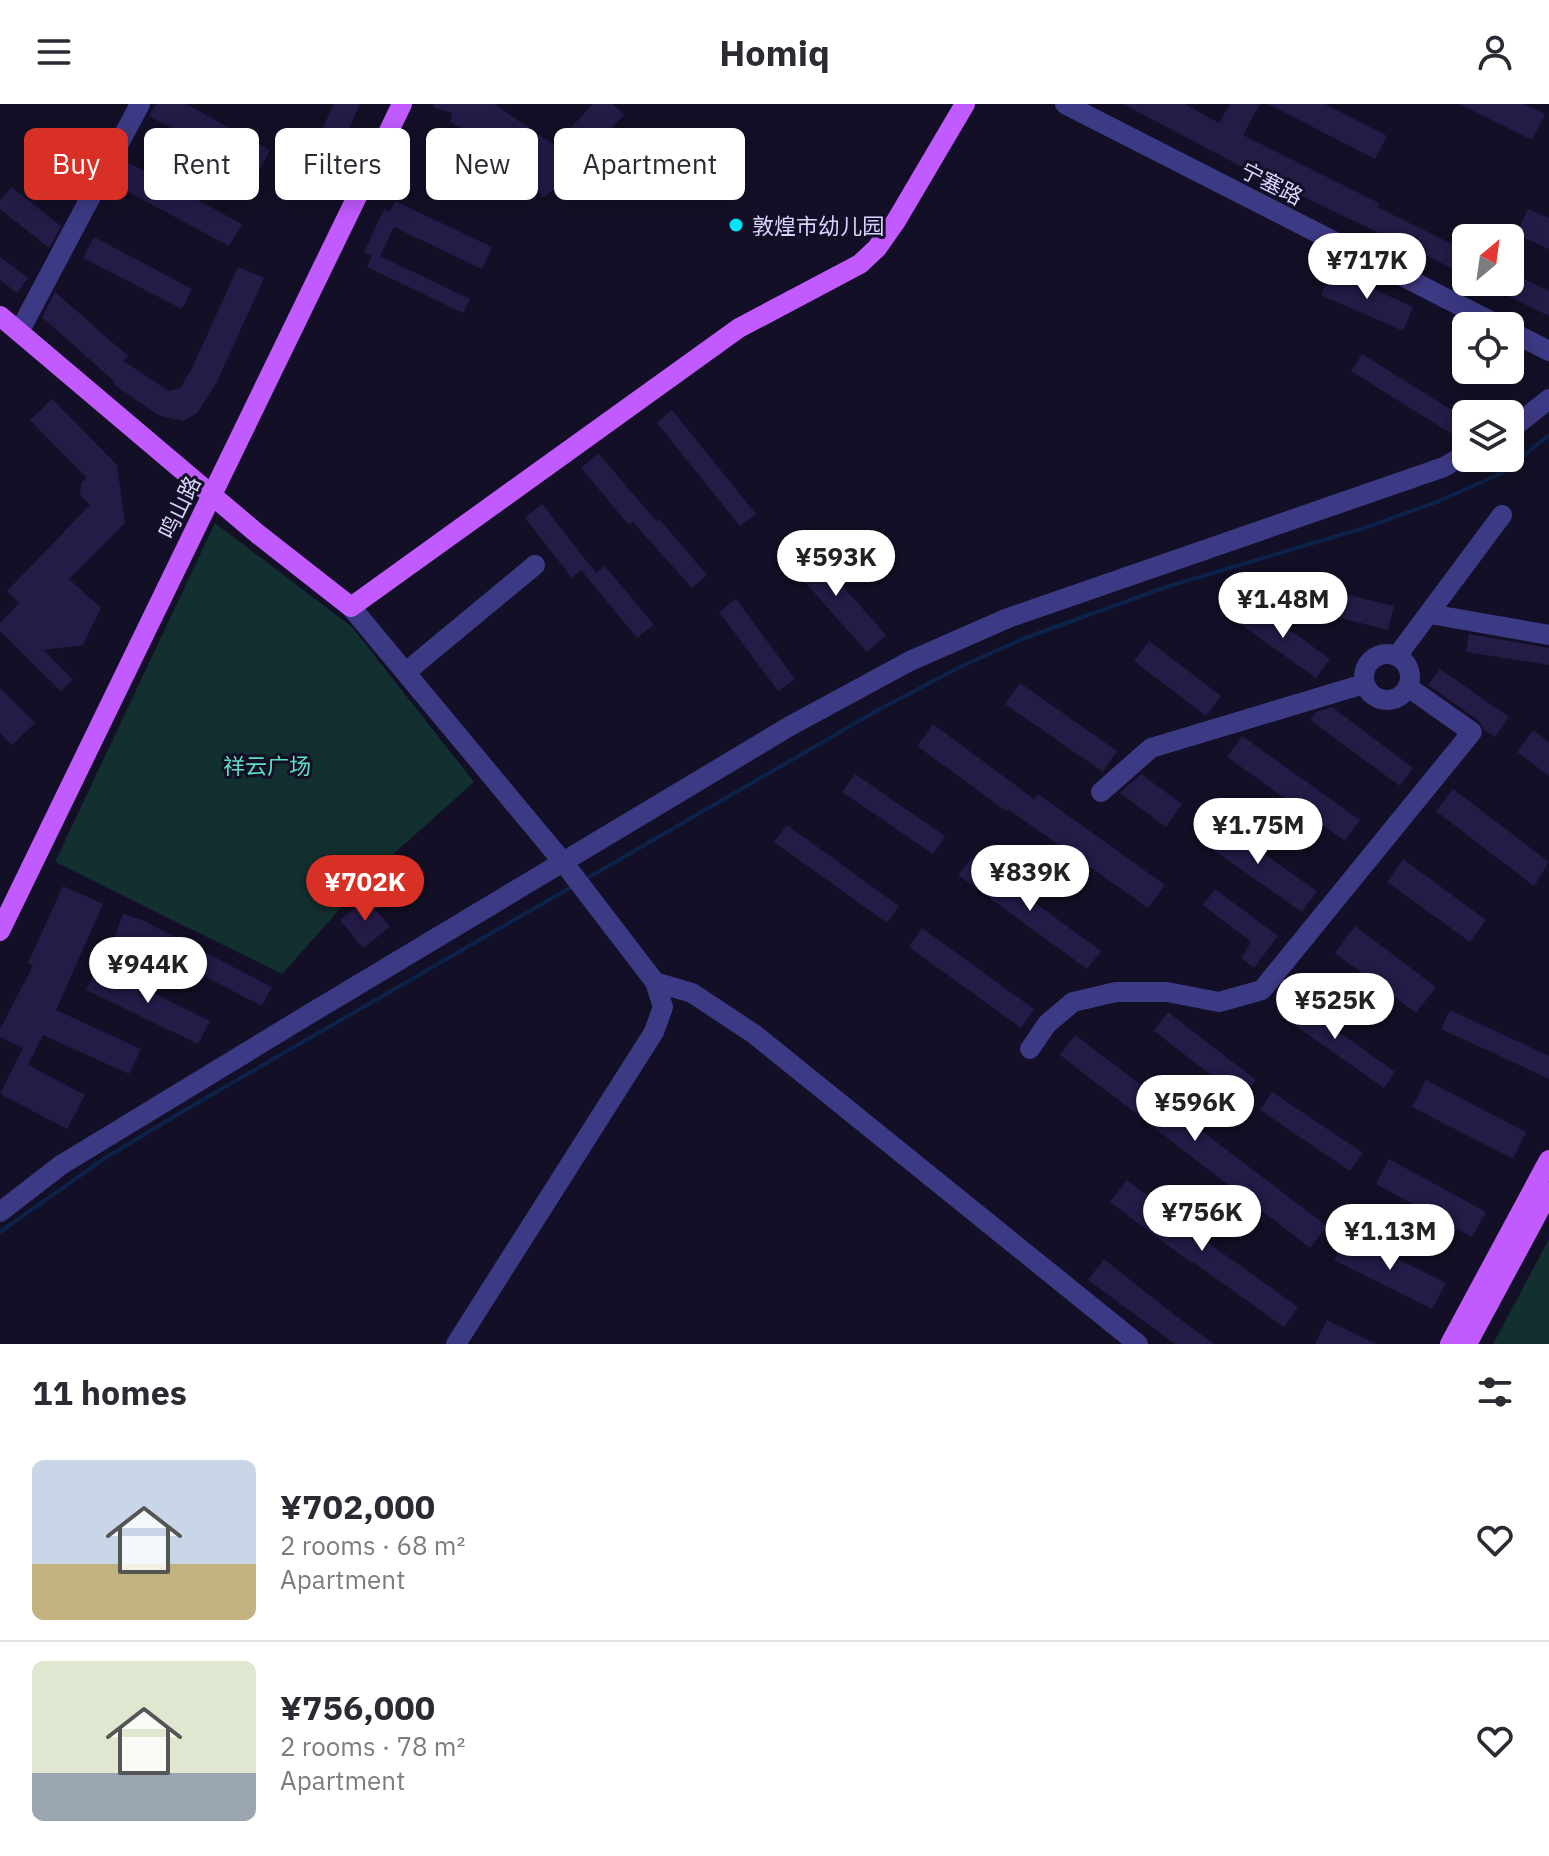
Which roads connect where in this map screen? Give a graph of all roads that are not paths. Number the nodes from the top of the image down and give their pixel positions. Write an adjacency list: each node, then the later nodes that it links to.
1 (140, 104): 7 (street)
2 (402, 104): 13 (main road, 鸣山路)
3 (965, 104): 16 (main road)
4 (1065, 104): 5 (street, 宁塞路)
5 (1473, 312)
6 (0, 316): 7 (main road)
7 (19, 332): 13 (main road)
8 (1524, 338): 9 (street)
9 (1549, 351)
10 (1549, 399): 11 (street)
11 (1524, 419)
12 (1452, 462): 24 (street)
13 (212, 495): 16 (main road); 25 (main road, 鸣山路)
14 (1502, 515): 17 (street)
15 (535, 565): 20 (street)
16 (351, 607): 20 (street)
17 (1430, 614): 18 (street); 19 (street)
18 (1549, 635)
19 (1397, 656): 21 (street); 22 (street)
20 (406, 672): 24 (street)
21 (1364, 684): 22 (street); 23 (street)
22 (1408, 687): 27 (street)
23 (1101, 792)
24 (573, 876): 26 (street); 30 (street)
25 (0, 931)
26 (655, 982): 31 (street); 32 (street)
27 (1030, 1049)
28 (1549, 1160): 33 (main road)
29 (1549, 1192): 34 (main road)
30 (0, 1212)
31 (456, 1344)
32 (1138, 1344)
33 (1450, 1344)
34 (1467, 1344)

